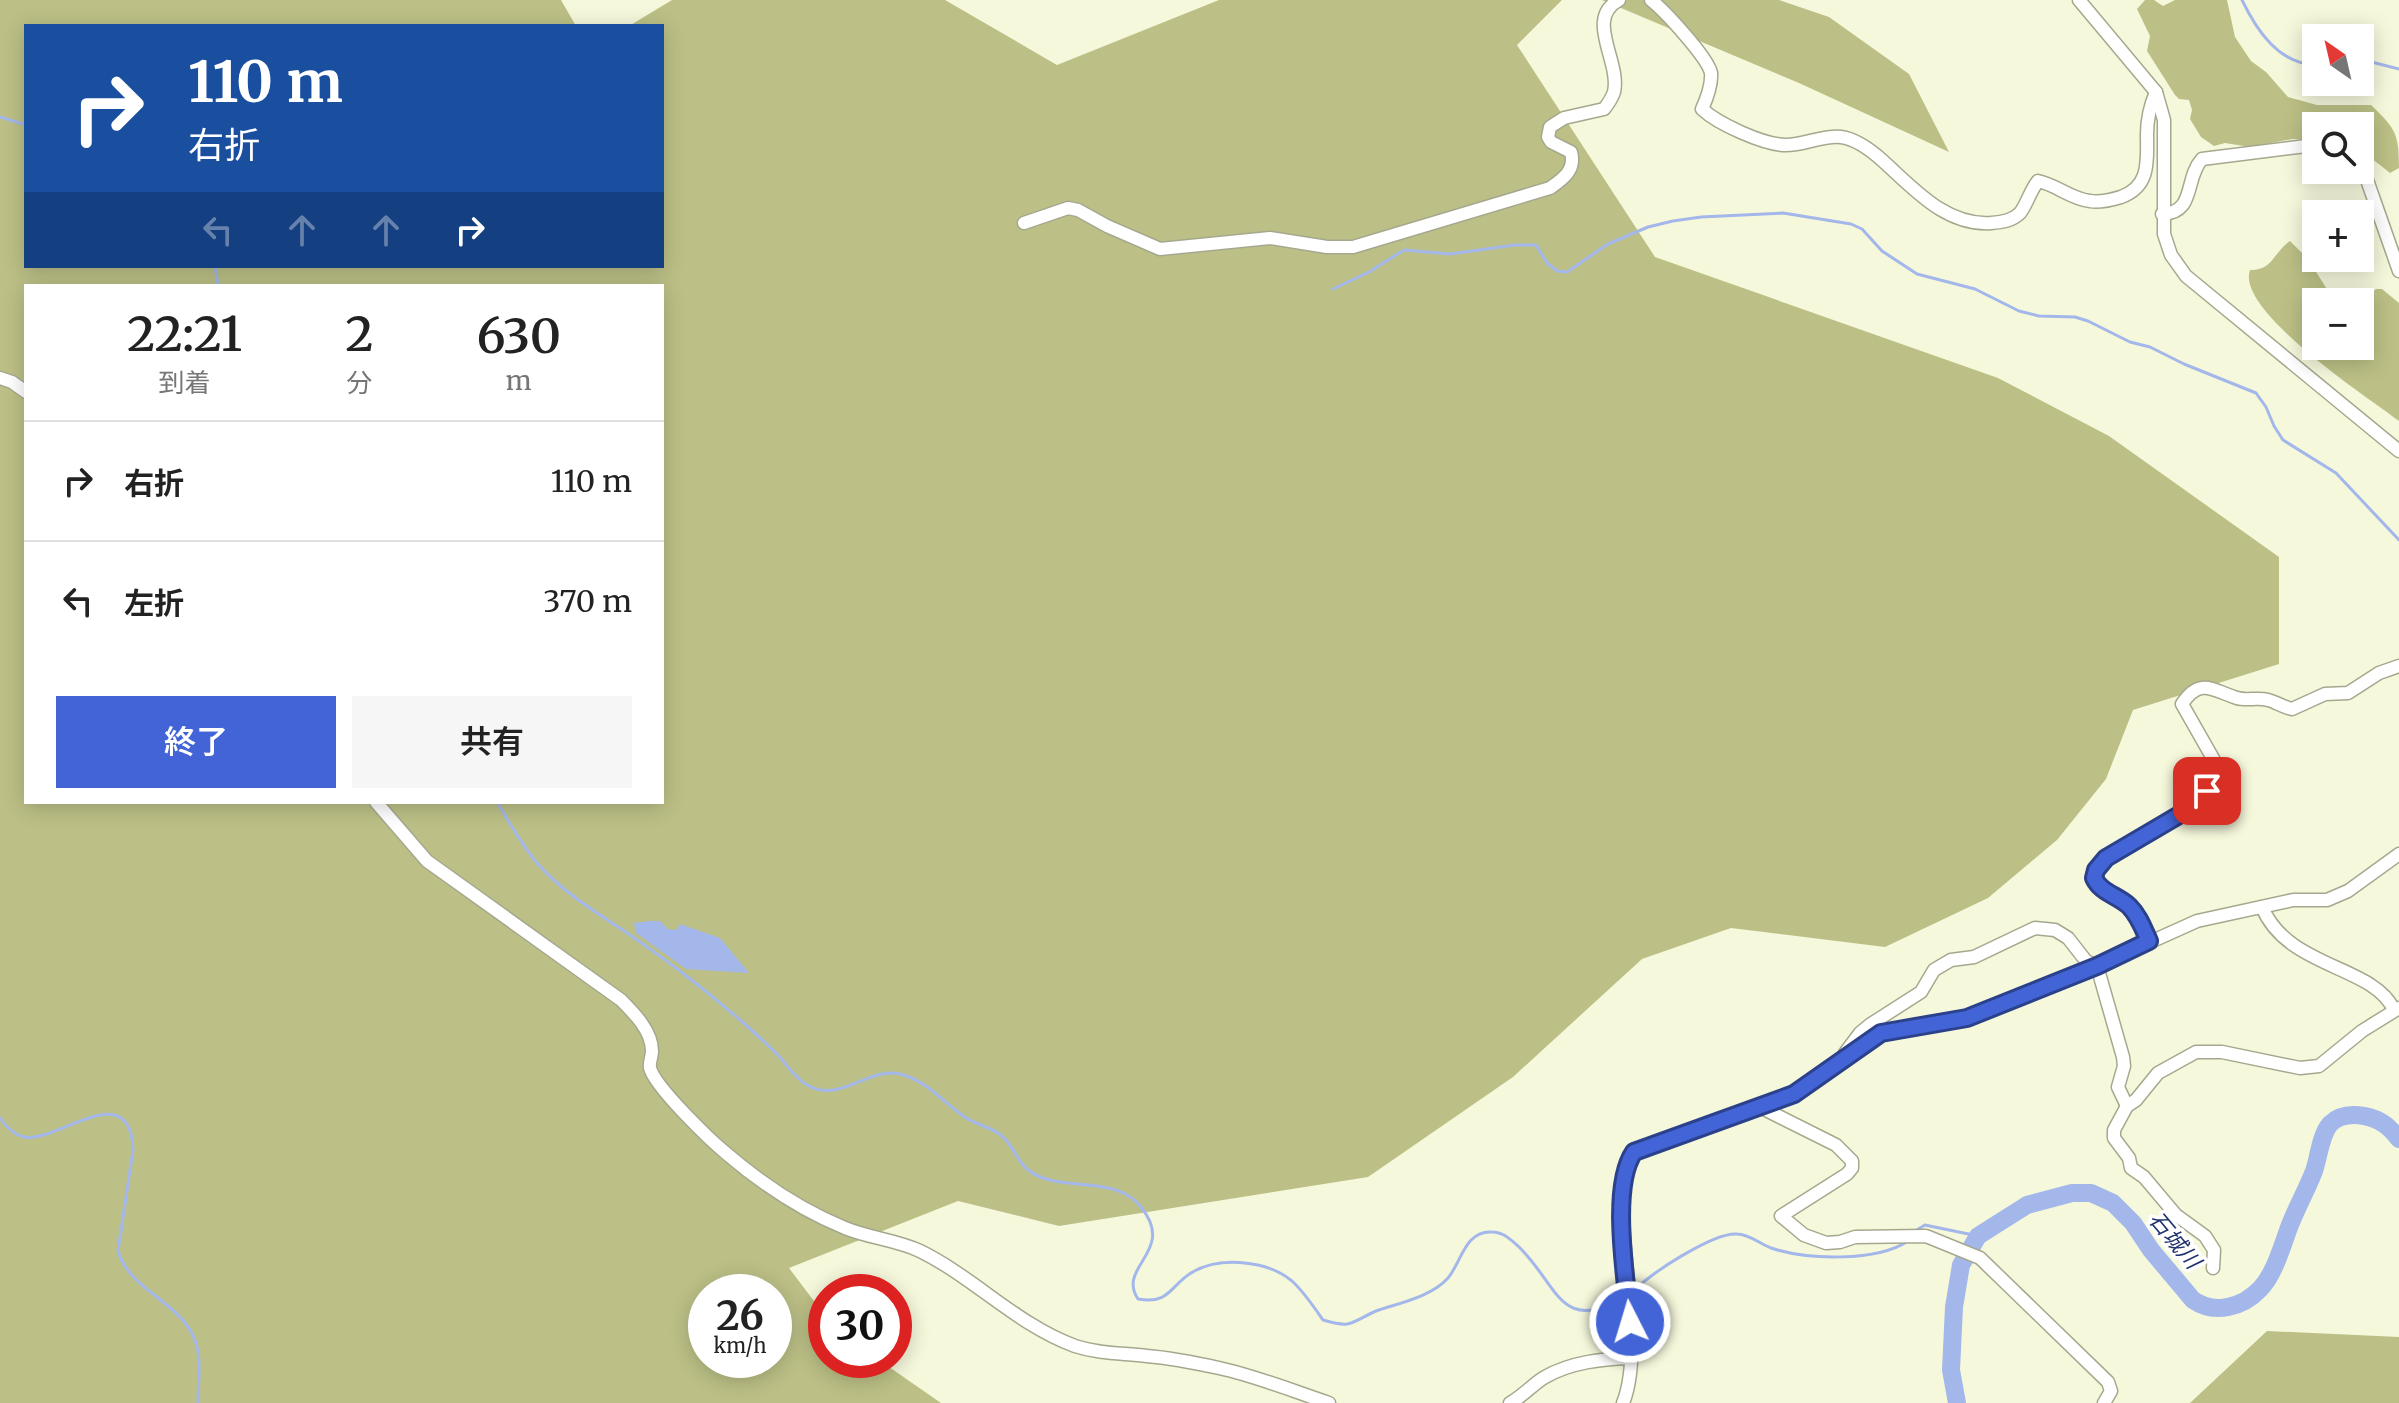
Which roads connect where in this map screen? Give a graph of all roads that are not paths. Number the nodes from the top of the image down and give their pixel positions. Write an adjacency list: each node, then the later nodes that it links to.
1 (1619, 0): 8 (street)
2 (1651, 0): 4 (street)
3 (2079, 0): 4 (street)
4 (2156, 92): 7 (street)
5 (2302, 146): 7 (street)
6 (2368, 184): 9 (street)
7 (2162, 214): 12 (street)
8 (1024, 223)
9 (2399, 271)
10 (0, 378): 11 (street)
11 (24, 391)
12 (2399, 451)
13 (2399, 666): 17 (street)
14 (378, 804): 25 (street)
15 (2399, 854): 16 (street)
16 (2262, 907): 17 (street); 19 (street)
17 (2149, 941): 18 (street)
18 (2097, 966): 20 (street); 20 (street); 21 (street)
19 (2396, 1009): 21 (street)
20 (1840, 1063): 22 (street)
21 (2127, 1106): 23 (street)
22 (1760, 1107): 24 (street); 28 (street)
23 (2213, 1268)
24 (1630, 1358): 26 (street); 27 (street)
25 (1329, 1403)
26 (1510, 1403)
27 (1623, 1403)
28 (2104, 1403)

